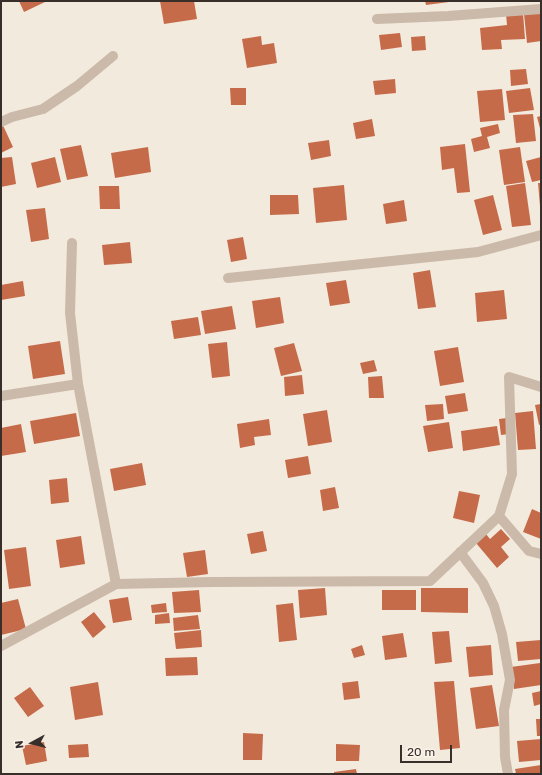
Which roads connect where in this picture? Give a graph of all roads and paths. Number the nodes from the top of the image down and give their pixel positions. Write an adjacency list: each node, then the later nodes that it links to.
1 (541, 9): 2 (street)
2 (377, 19)
3 (113, 56): 4 (street)
4 (1, 122)
5 (541, 235): 7 (street)
6 (72, 243): 8 (street)
7 (228, 278)
8 (78, 384): 10 (street); 14 (street)
9 (541, 387): 11 (street)
10 (1, 396)
11 (499, 516): 12 (street); 13 (street)
12 (460, 552): 14 (street); 16 (street)
13 (541, 554)
14 (116, 584): 15 (street)
15 (1, 646)
16 (508, 774)

